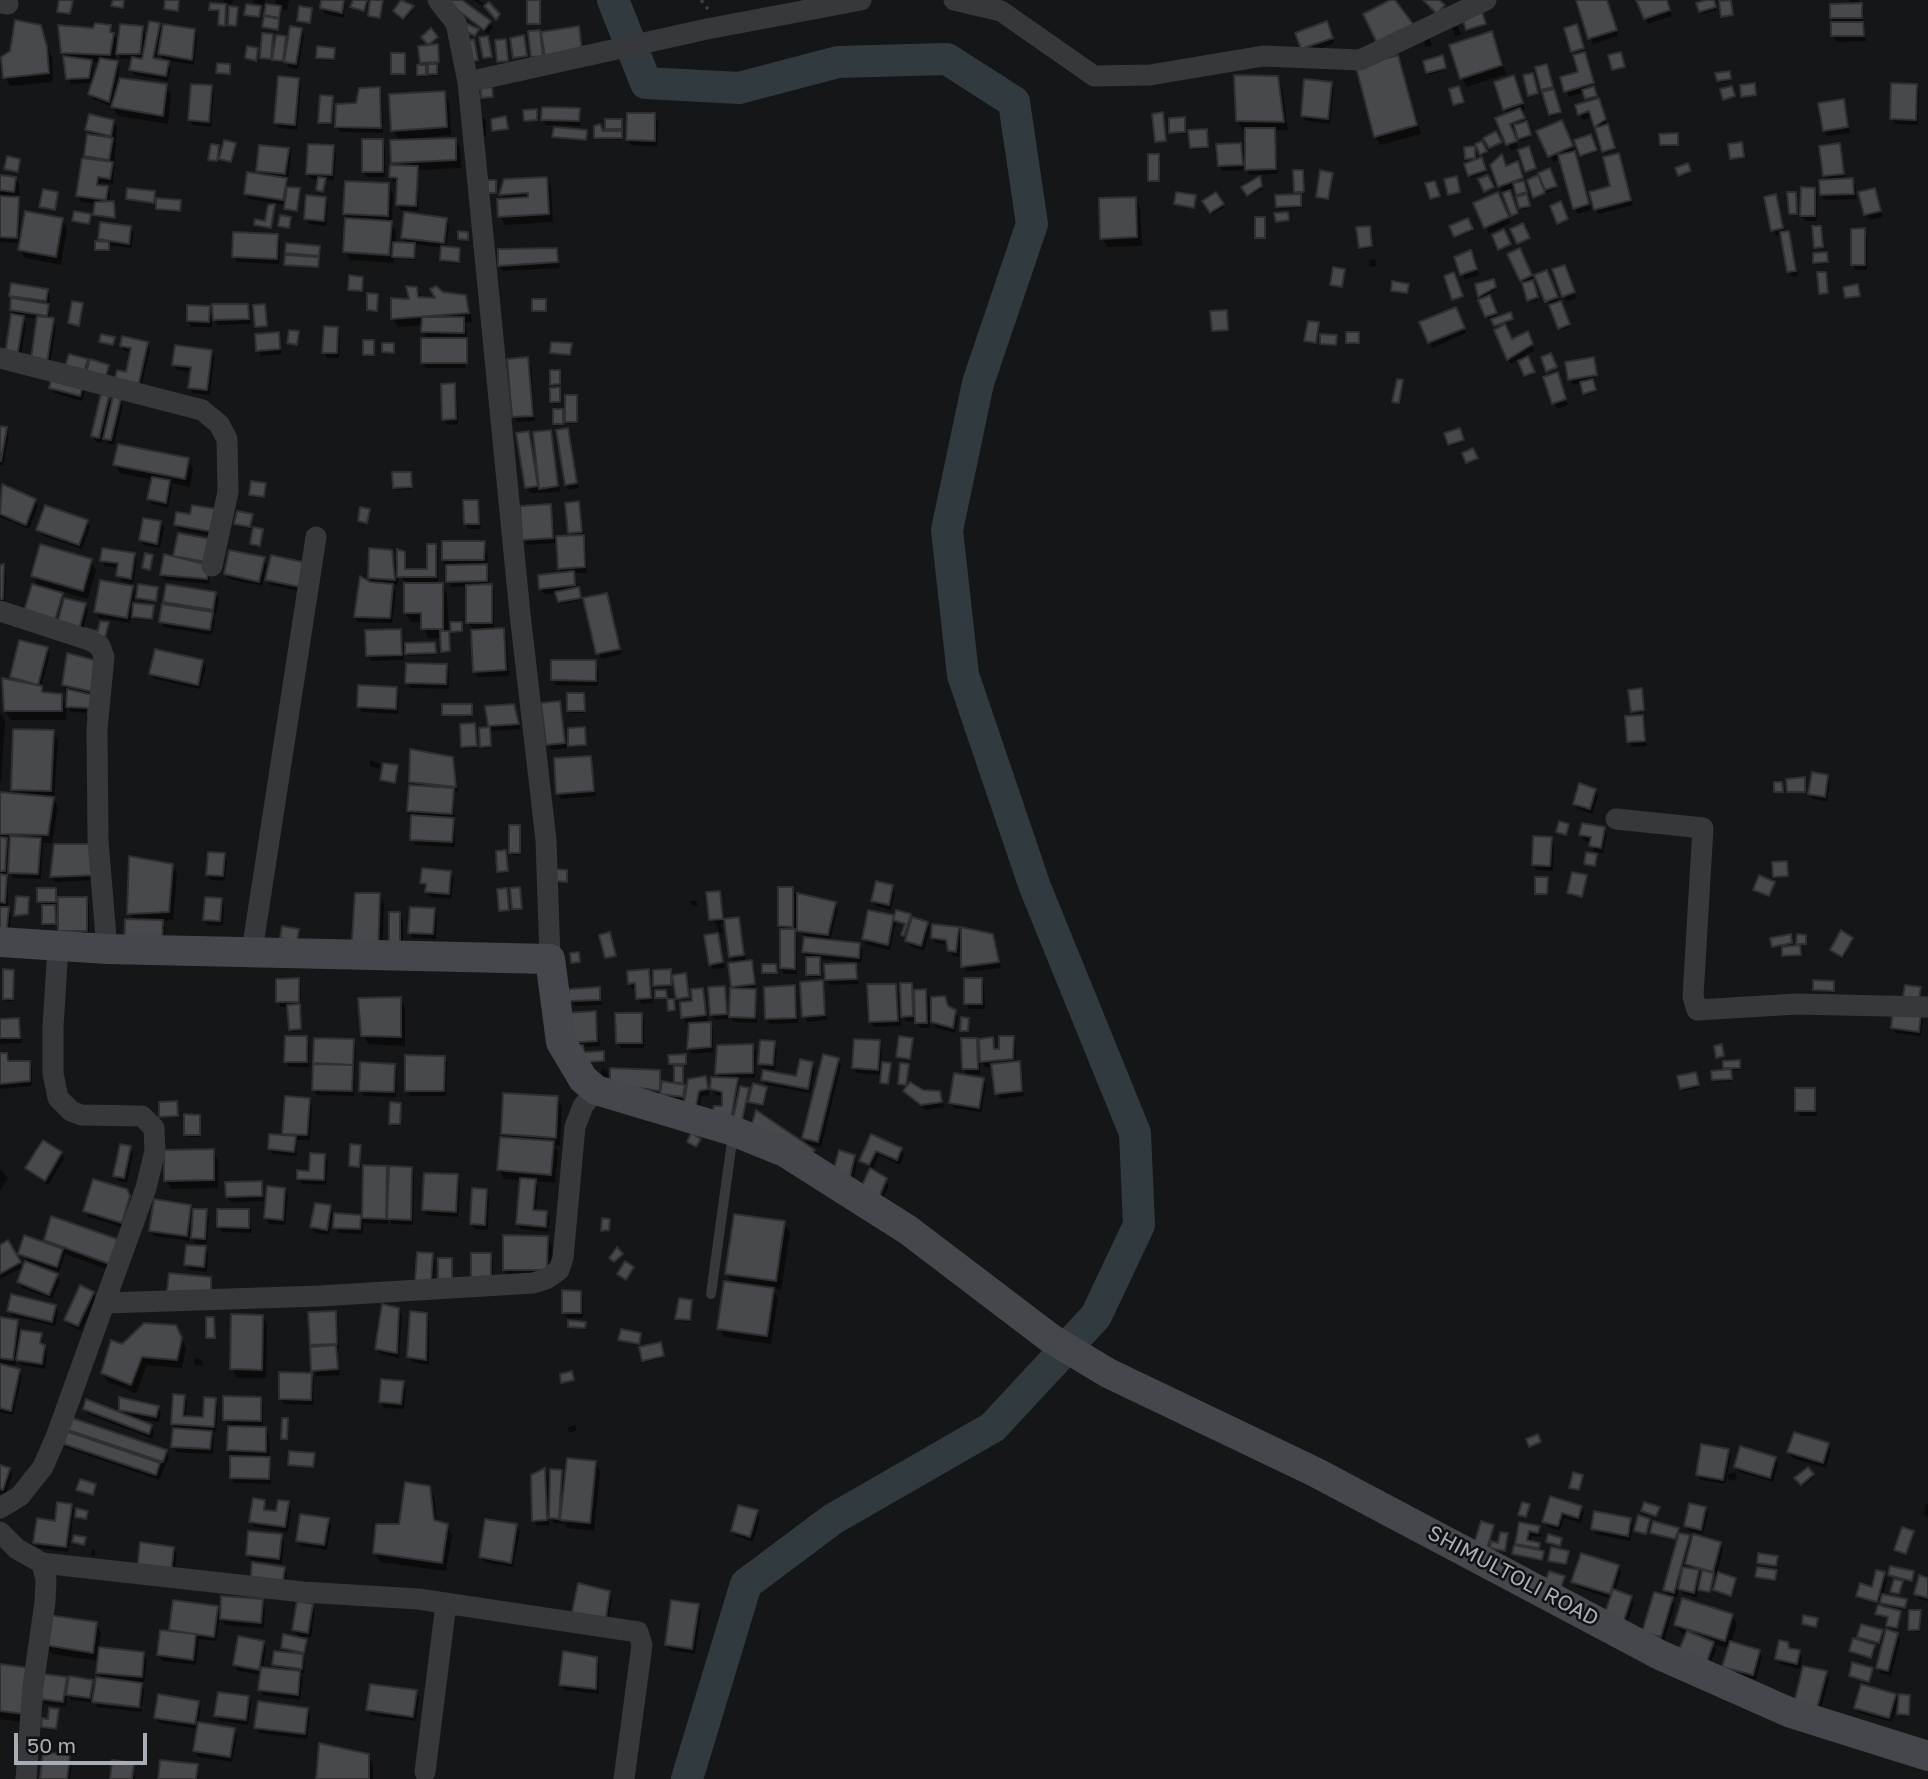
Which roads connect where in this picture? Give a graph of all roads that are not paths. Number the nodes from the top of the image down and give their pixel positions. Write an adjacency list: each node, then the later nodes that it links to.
1 (438, 0): 5 (street)
2 (861, 0): 5 (street)
3 (954, 0): 4 (street)
4 (1486, 0)
5 (468, 82): 15 (street)
6 (0, 358): 8 (street)
7 (316, 537): 14 (street)
8 (212, 566)
9 (0, 611): 13 (street)
10 (1616, 819): 16 (street)
11 (0, 942): 12 (street)
12 (58, 946): 13 (street); 20 (street)
13 (107, 950): 14 (street)
14 (252, 951): 15 (street)
15 (550, 959): 17 (street)
16 (1928, 1007)
17 (596, 1090): 18 (street, SHIMULTOLI ROAD); 20 (street)
18 (733, 1131): 19 (lane); 25 (street, SHIMULTOLI ROAD)
19 (711, 1294)
20 (107, 1303): 21 (street)
21 (0, 1508)
22 (0, 1532): 23 (street)
23 (42, 1563): 24 (street); 27 (street)
24 (446, 1604): 26 (street); 28 (street)
25 (1928, 1756)
26 (425, 1772)
27 (26, 1779)
28 (624, 1779)

